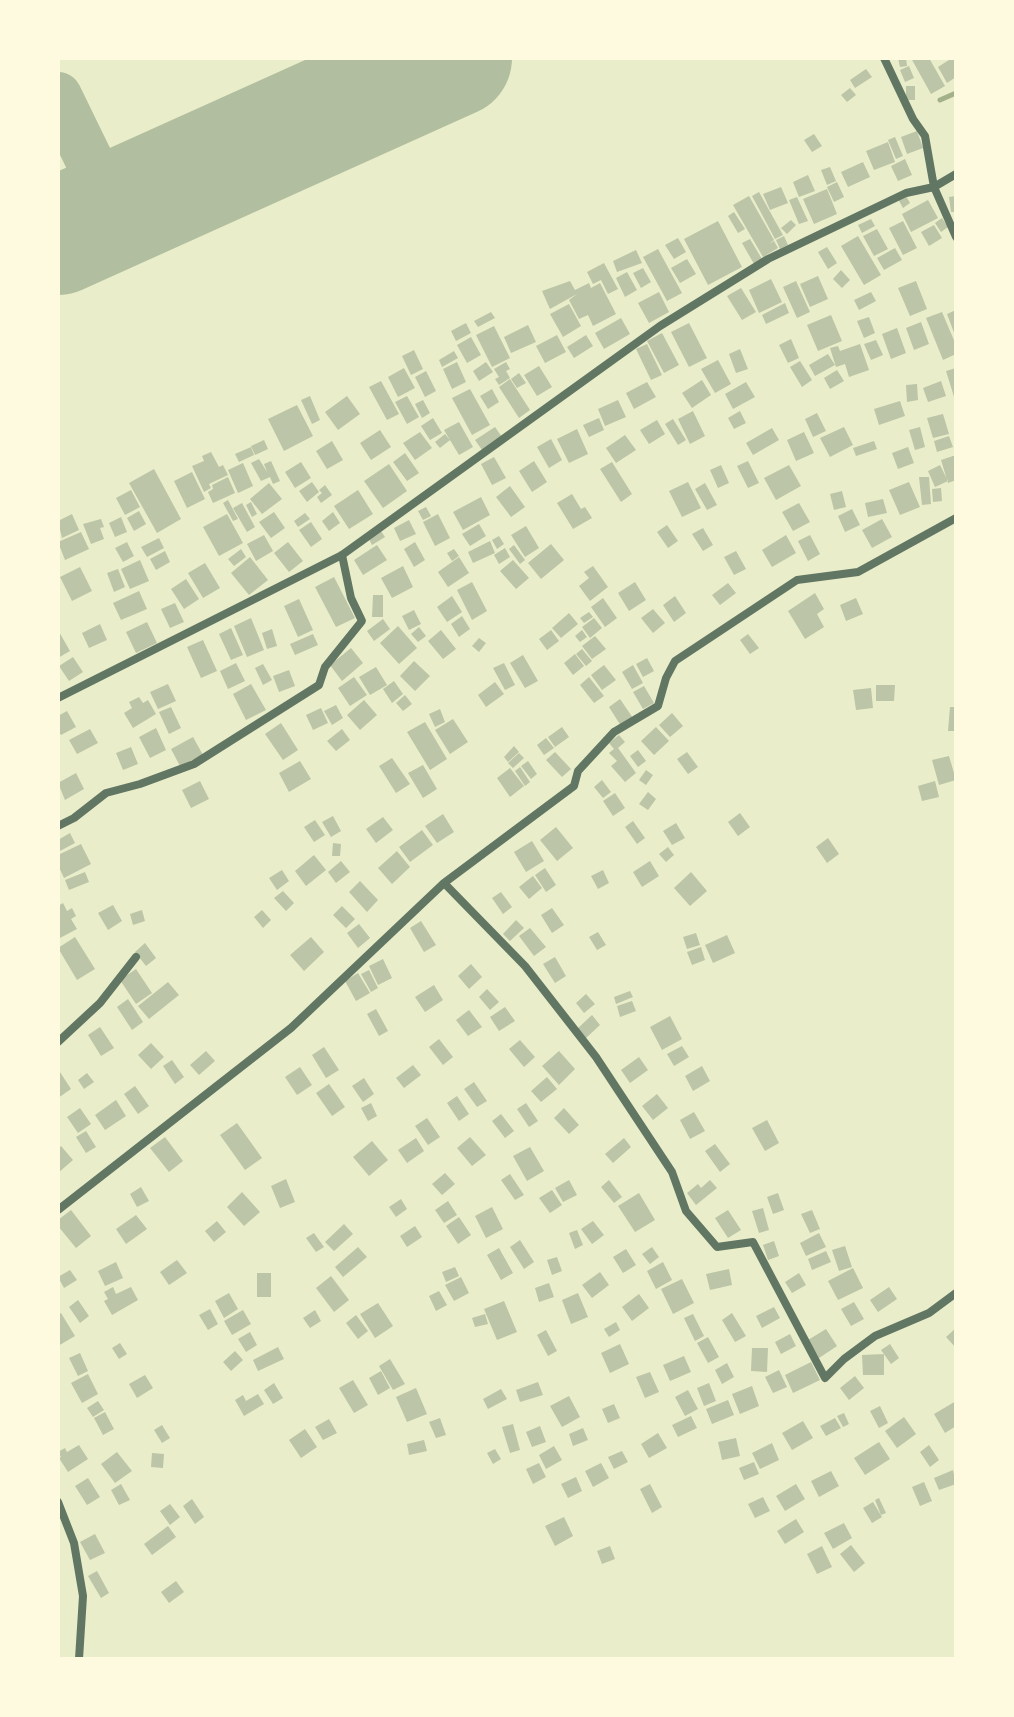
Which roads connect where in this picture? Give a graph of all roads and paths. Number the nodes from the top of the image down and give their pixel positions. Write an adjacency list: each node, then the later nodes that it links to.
1 (884, 58): 3 (street)
2 (956, 174): 3 (street)
3 (934, 187): 4 (street); 6 (street)
4 (956, 237)
5 (956, 518): 9 (street)
6 (342, 555): 7 (street); 8 (street)
7 (58, 698)
8 (58, 826)
9 (444, 883): 12 (street); 13 (street)
10 (136, 957): 11 (street)
11 (58, 1042)
12 (58, 1210)
13 (956, 1293)
14 (58, 1502): 15 (street)
15 (79, 1659)

